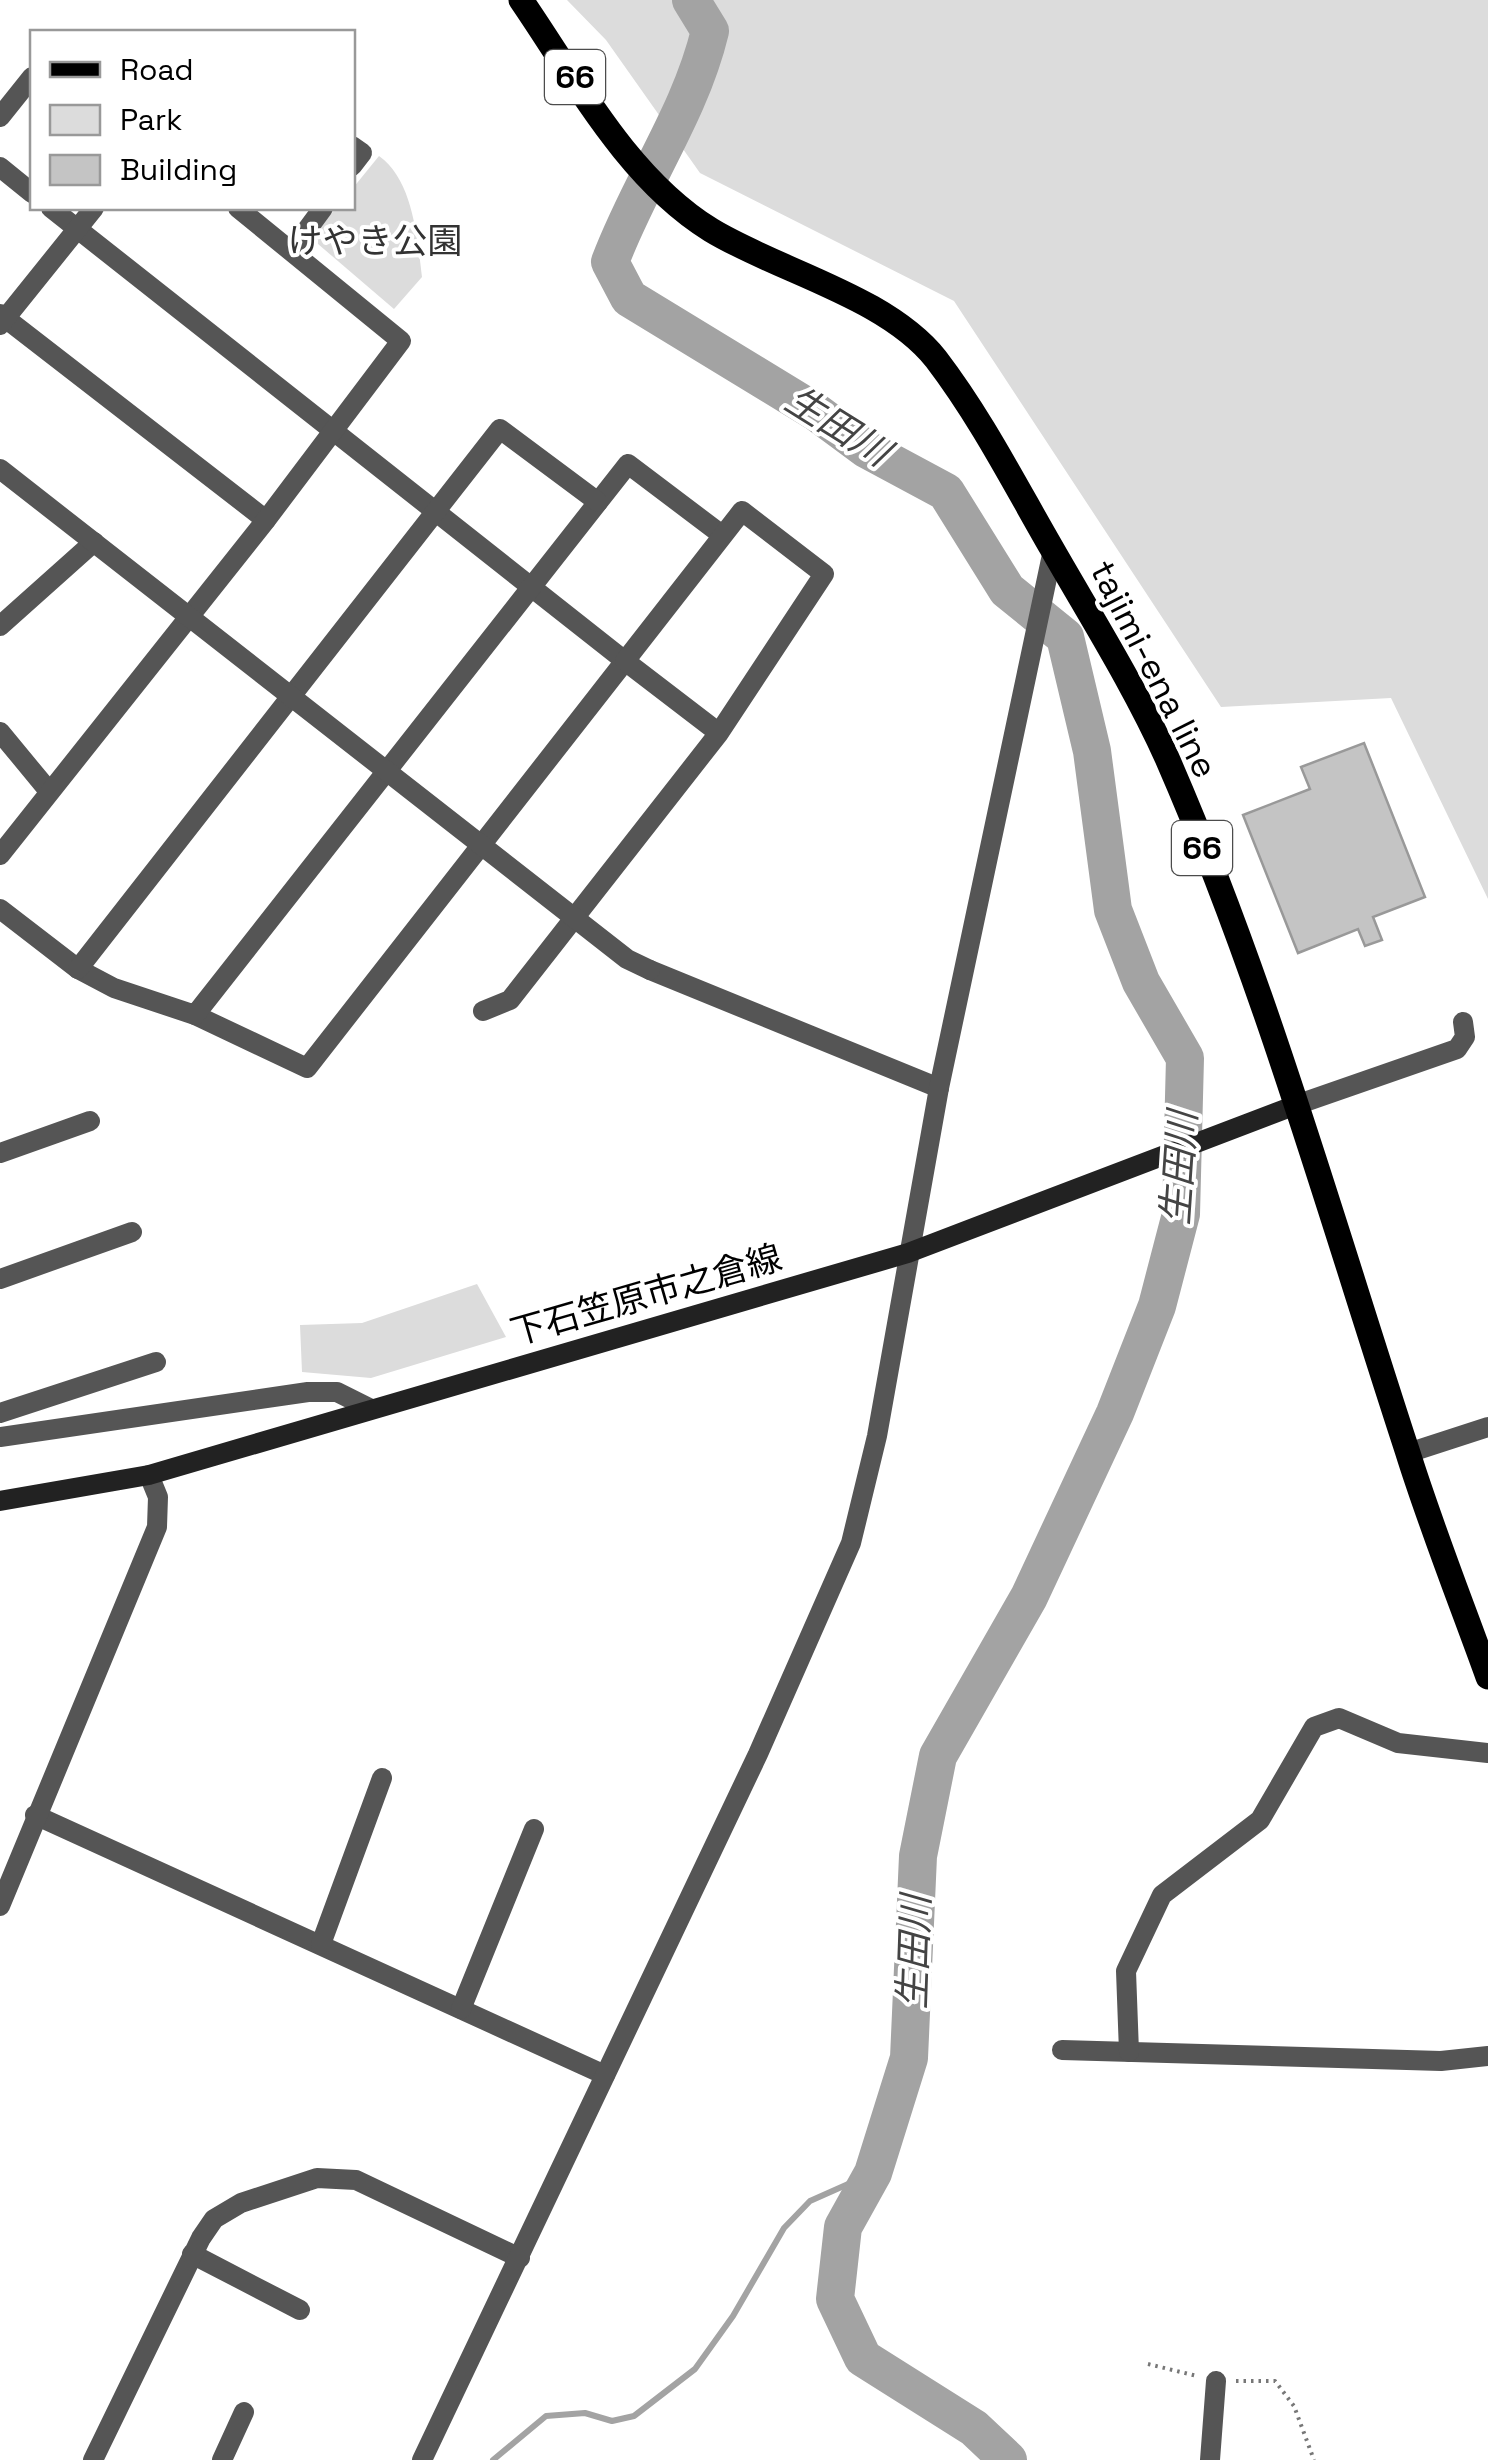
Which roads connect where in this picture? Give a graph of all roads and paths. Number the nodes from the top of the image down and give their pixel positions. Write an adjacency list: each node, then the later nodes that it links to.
1 (520, 0): 20 (main road, tajimi-ena line / 66)
2 (30, 80): 3 (street)
3 (0, 118)
4 (0, 167): 5 (street)
5 (30, 191)
6 (54, 210): 10 (street)
7 (92, 210): 10 (street)
8 (241, 210): 11 (street)
9 (322, 210): 11 (street)
10 (78, 229): 12 (street); 13 (street)
11 (292, 250): 13 (street)
12 (2, 319): 17 (street)
13 (333, 429): 16 (street); 17 (street)
14 (4, 479): 19 (street)
15 (598, 502): 16 (street); 18 (street); 21 (street)
16 (436, 512): 21 (street); 25 (street)
17 (266, 520): 22 (street)
18 (722, 535): 24 (street); 27 (street)
19 (94, 542): 22 (street); 23 (street)
20 (1053, 550): 38 (street); 39 (main road, tajimi-ena line / 66)
21 (530, 586): 24 (street); 28 (street)
22 (188, 616): 25 (street); 29 (street)
23 (0, 626)
24 (625, 661): 27 (street); 30 (street)
25 (294, 695): 28 (street); 34 (street)
26 (0, 732): 29 (street)
27 (718, 733): 33 (street)
28 (388, 769): 30 (street); 36 (street)
29 (48, 790): 31 (street)
30 (480, 844): 33 (street); 36 (street)
31 (0, 855)
32 (0, 908): 34 (street)
33 (574, 917): 35 (street); 38 (street)
34 (78, 969): 36 (street)
35 (483, 1012)
36 (196, 1015)
37 (1462, 1022): 39 (street)
38 (939, 1088): 43 (street)
39 (1296, 1105): 43 (main road, 下石笠原市之倉線); 50 (main road, tajimi-ena line / 66)
40 (90, 1122): 41 (street)
41 (0, 1153)
42 (132, 1232): 44 (street)
43 (908, 1252): 46 (main road, 下石笠原市之倉線); 64 (street)
44 (0, 1279)
45 (156, 1362): 47 (street)
46 (372, 1410): 49 (street); 51 (main road, 下石笠原市之倉線)
47 (0, 1413)
48 (1488, 1427): 50 (street)
49 (0, 1438)
50 (1408, 1454): 53 (main road, tajimi-ena line / 66)
51 (148, 1475): 52 (main road, 下石笠原市之倉線); 56 (street)
52 (0, 1501)
53 (1488, 1677)
54 (1488, 1753): 62 (street)
55 (382, 1778): 59 (street)
56 (35, 1815): 58 (street); 59 (street)
57 (534, 1829): 60 (street)
58 (0, 1906)
59 (321, 1944): 60 (street)
60 (462, 2009): 64 (street)
61 (1062, 2050): 62 (street)
62 (1129, 2052): 63 (street)
63 (1488, 2056)
64 (605, 2076): 66 (street)
65 (192, 2254): 66 (street); 67 (street); 71 (street)
66 (520, 2258): 73 (street)
67 (300, 2310)
68 (1148, 2364): 69 (path)
69 (1216, 2381): 74 (street); 75 (path)
70 (244, 2412): 72 (street)
71 (93, 2460)
72 (222, 2460)
73 (422, 2460)
74 (1210, 2460)
75 (1314, 2460)

